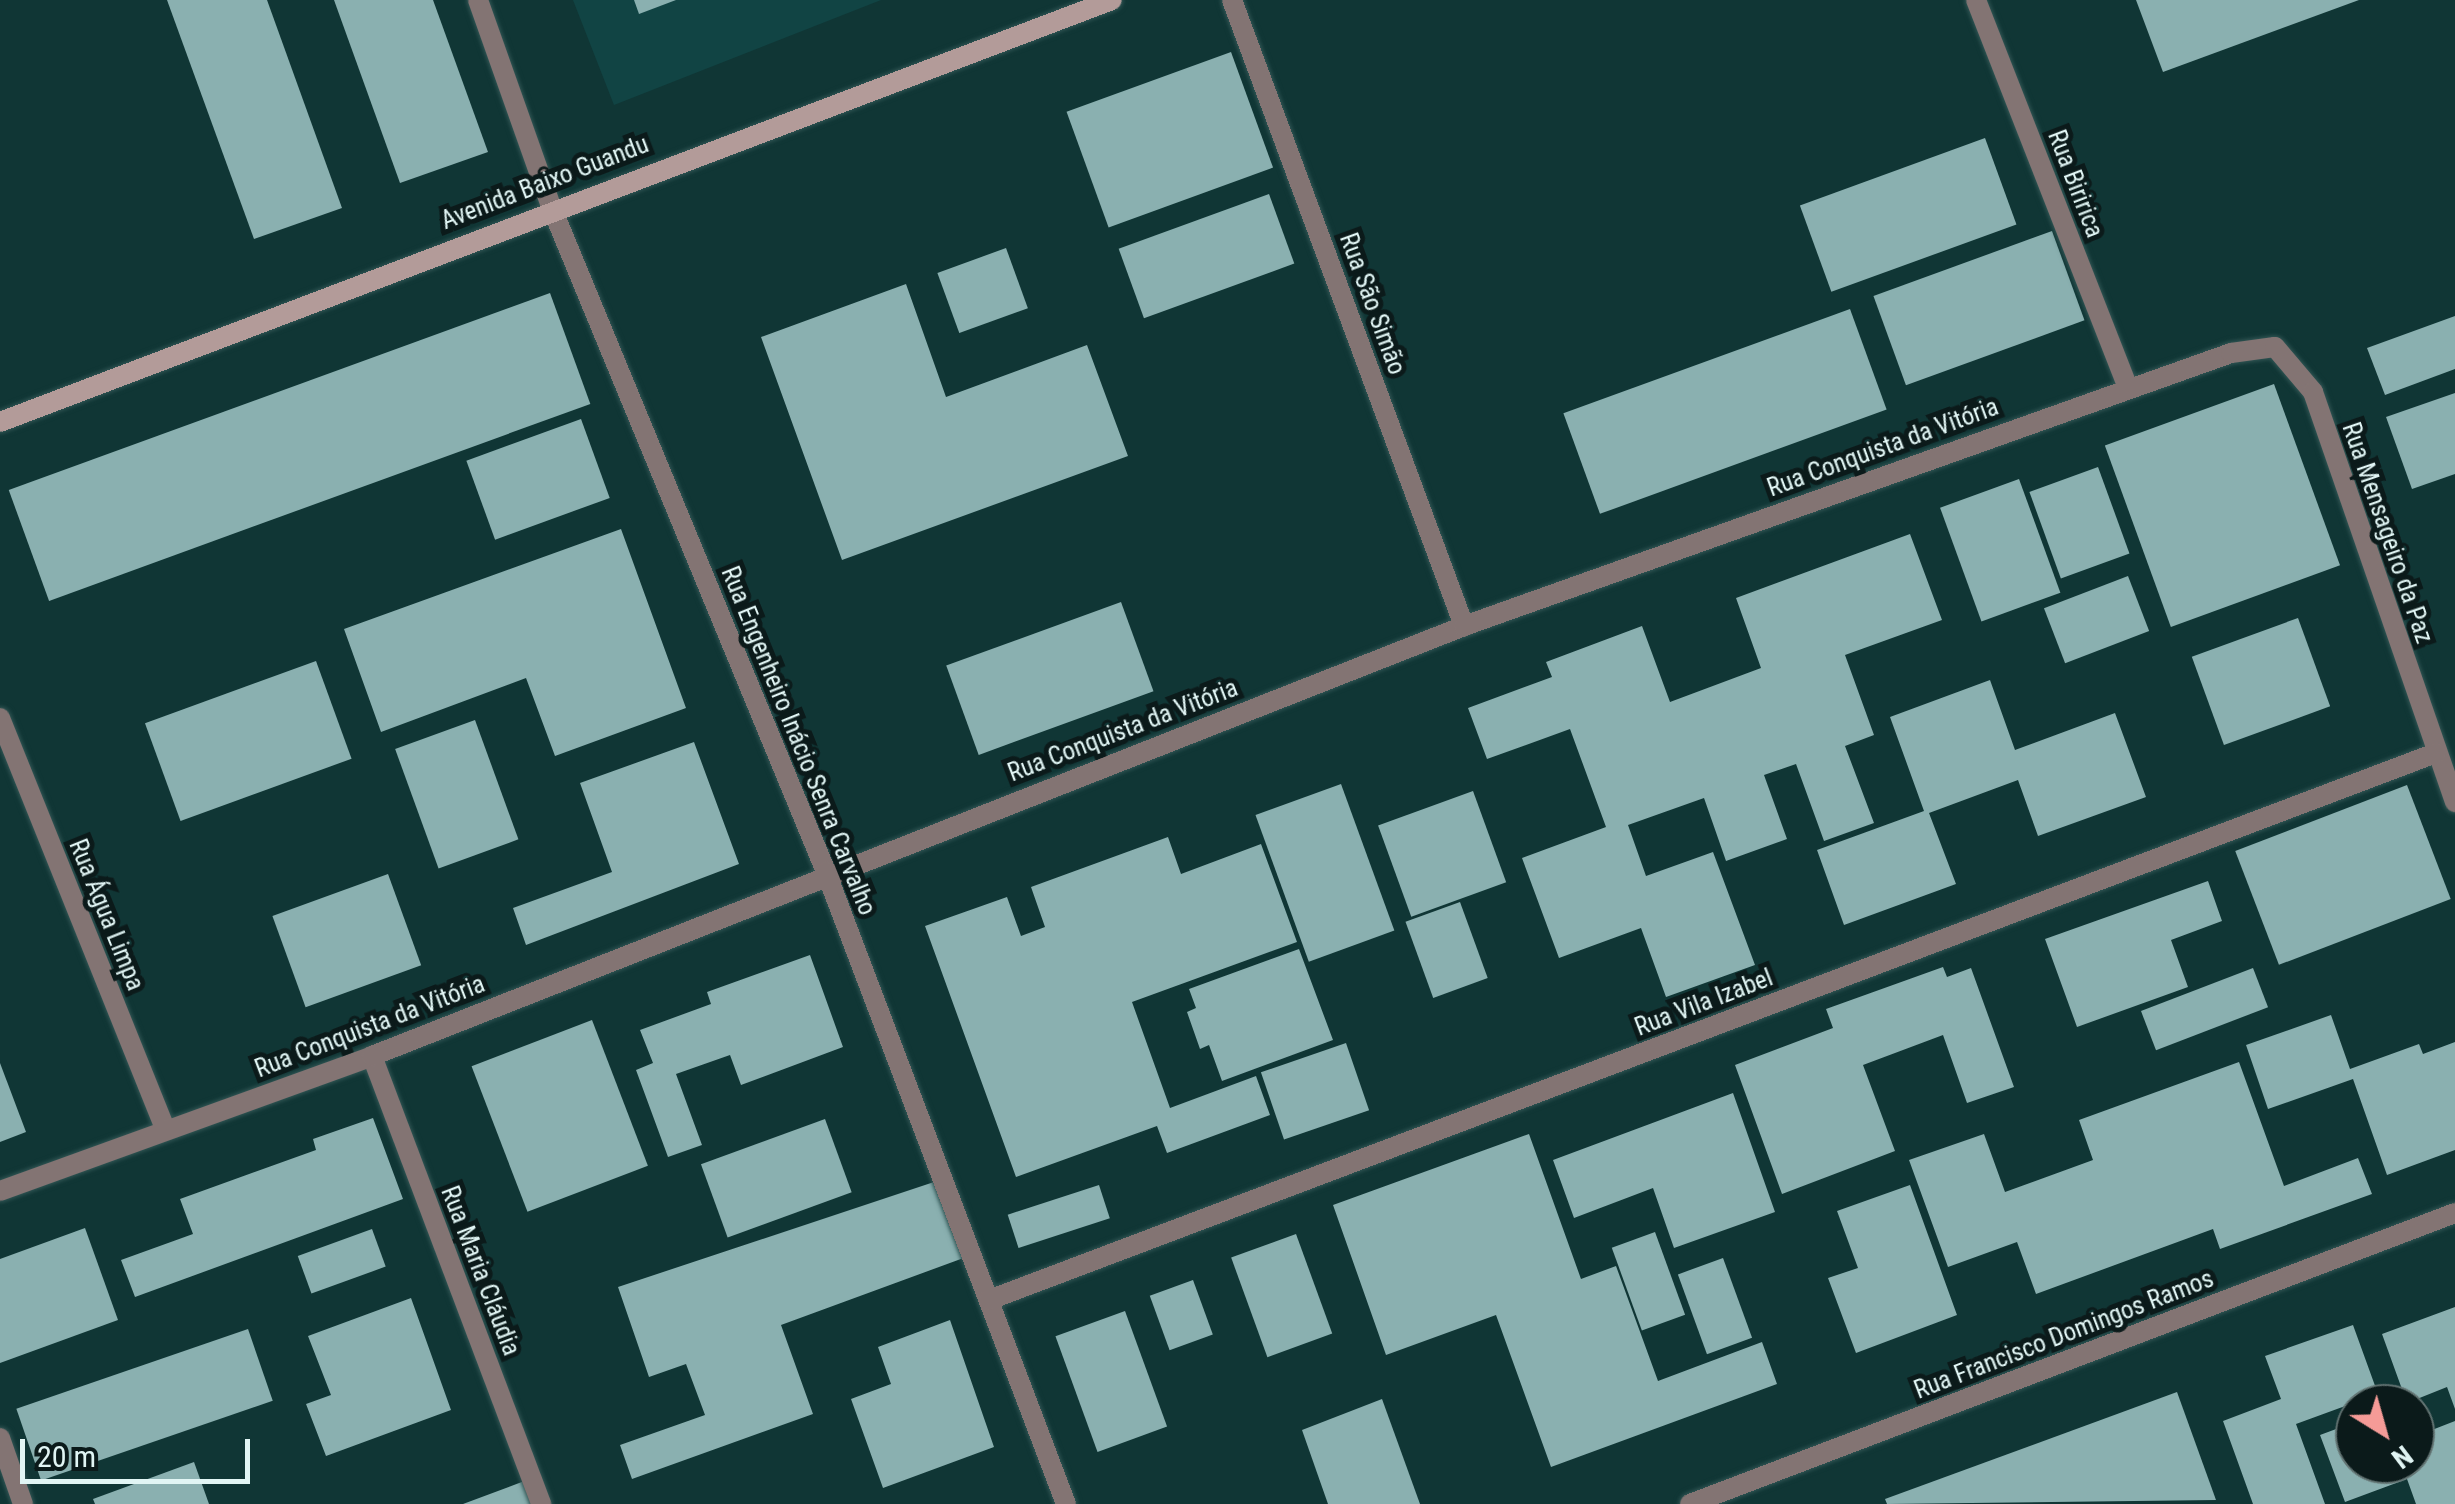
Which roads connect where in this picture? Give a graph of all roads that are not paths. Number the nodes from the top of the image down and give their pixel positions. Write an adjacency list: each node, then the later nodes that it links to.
1 (478, 0): 5 (street, Rua Engenheiro Inácio Senra Carvalho)
2 (1112, 0): 5 (street, Avenida Baixo Guandu)
3 (1232, 0): 9 (street, Rua São Simão)
4 (1976, 0): 7 (street, Rua Biririca)
5 (551, 206): 8 (street, Avenida Baixo Guandu); 13 (street, Rua Engenheiro Inácio Senra Carvalho)
6 (2275, 347): 7 (street, Rua Conquista da Vitória); 11 (street, Rua Mensageiro da Paz)
7 (2127, 386): 9 (street, Rua Conquista da Vitória)
8 (0, 422)
9 (1464, 626): 13 (street, Rua Conquista da Vitória)
10 (0, 718): 15 (street, Rua Água Limpa)
11 (2436, 753): 12 (street, Rua Mensageiro da Paz); 18 (street, Rua Vila Izabel)
12 (2455, 802)
13 (826, 872): 14 (street, Rua Conquista da Vitória); 18 (street, Rua Engenheiro Inácio Senra Carvalho)
14 (372, 1056): 15 (street, Rua Conquista da Vitória); 21 (street, Rua Maria Cláudia)
15 (166, 1130): 16 (street, Rua Conquista da Vitória)
16 (0, 1191)
17 (2455, 1213): 23 (street, Rua Francisco Domingos Ramos)
18 (989, 1300): 22 (street, Rua Engenheiro Inácio Senra Carvalho)
19 (0, 1438): 20 (street)
20 (23, 1504)
21 (541, 1504)
22 (1066, 1504)
23 (1690, 1504)

